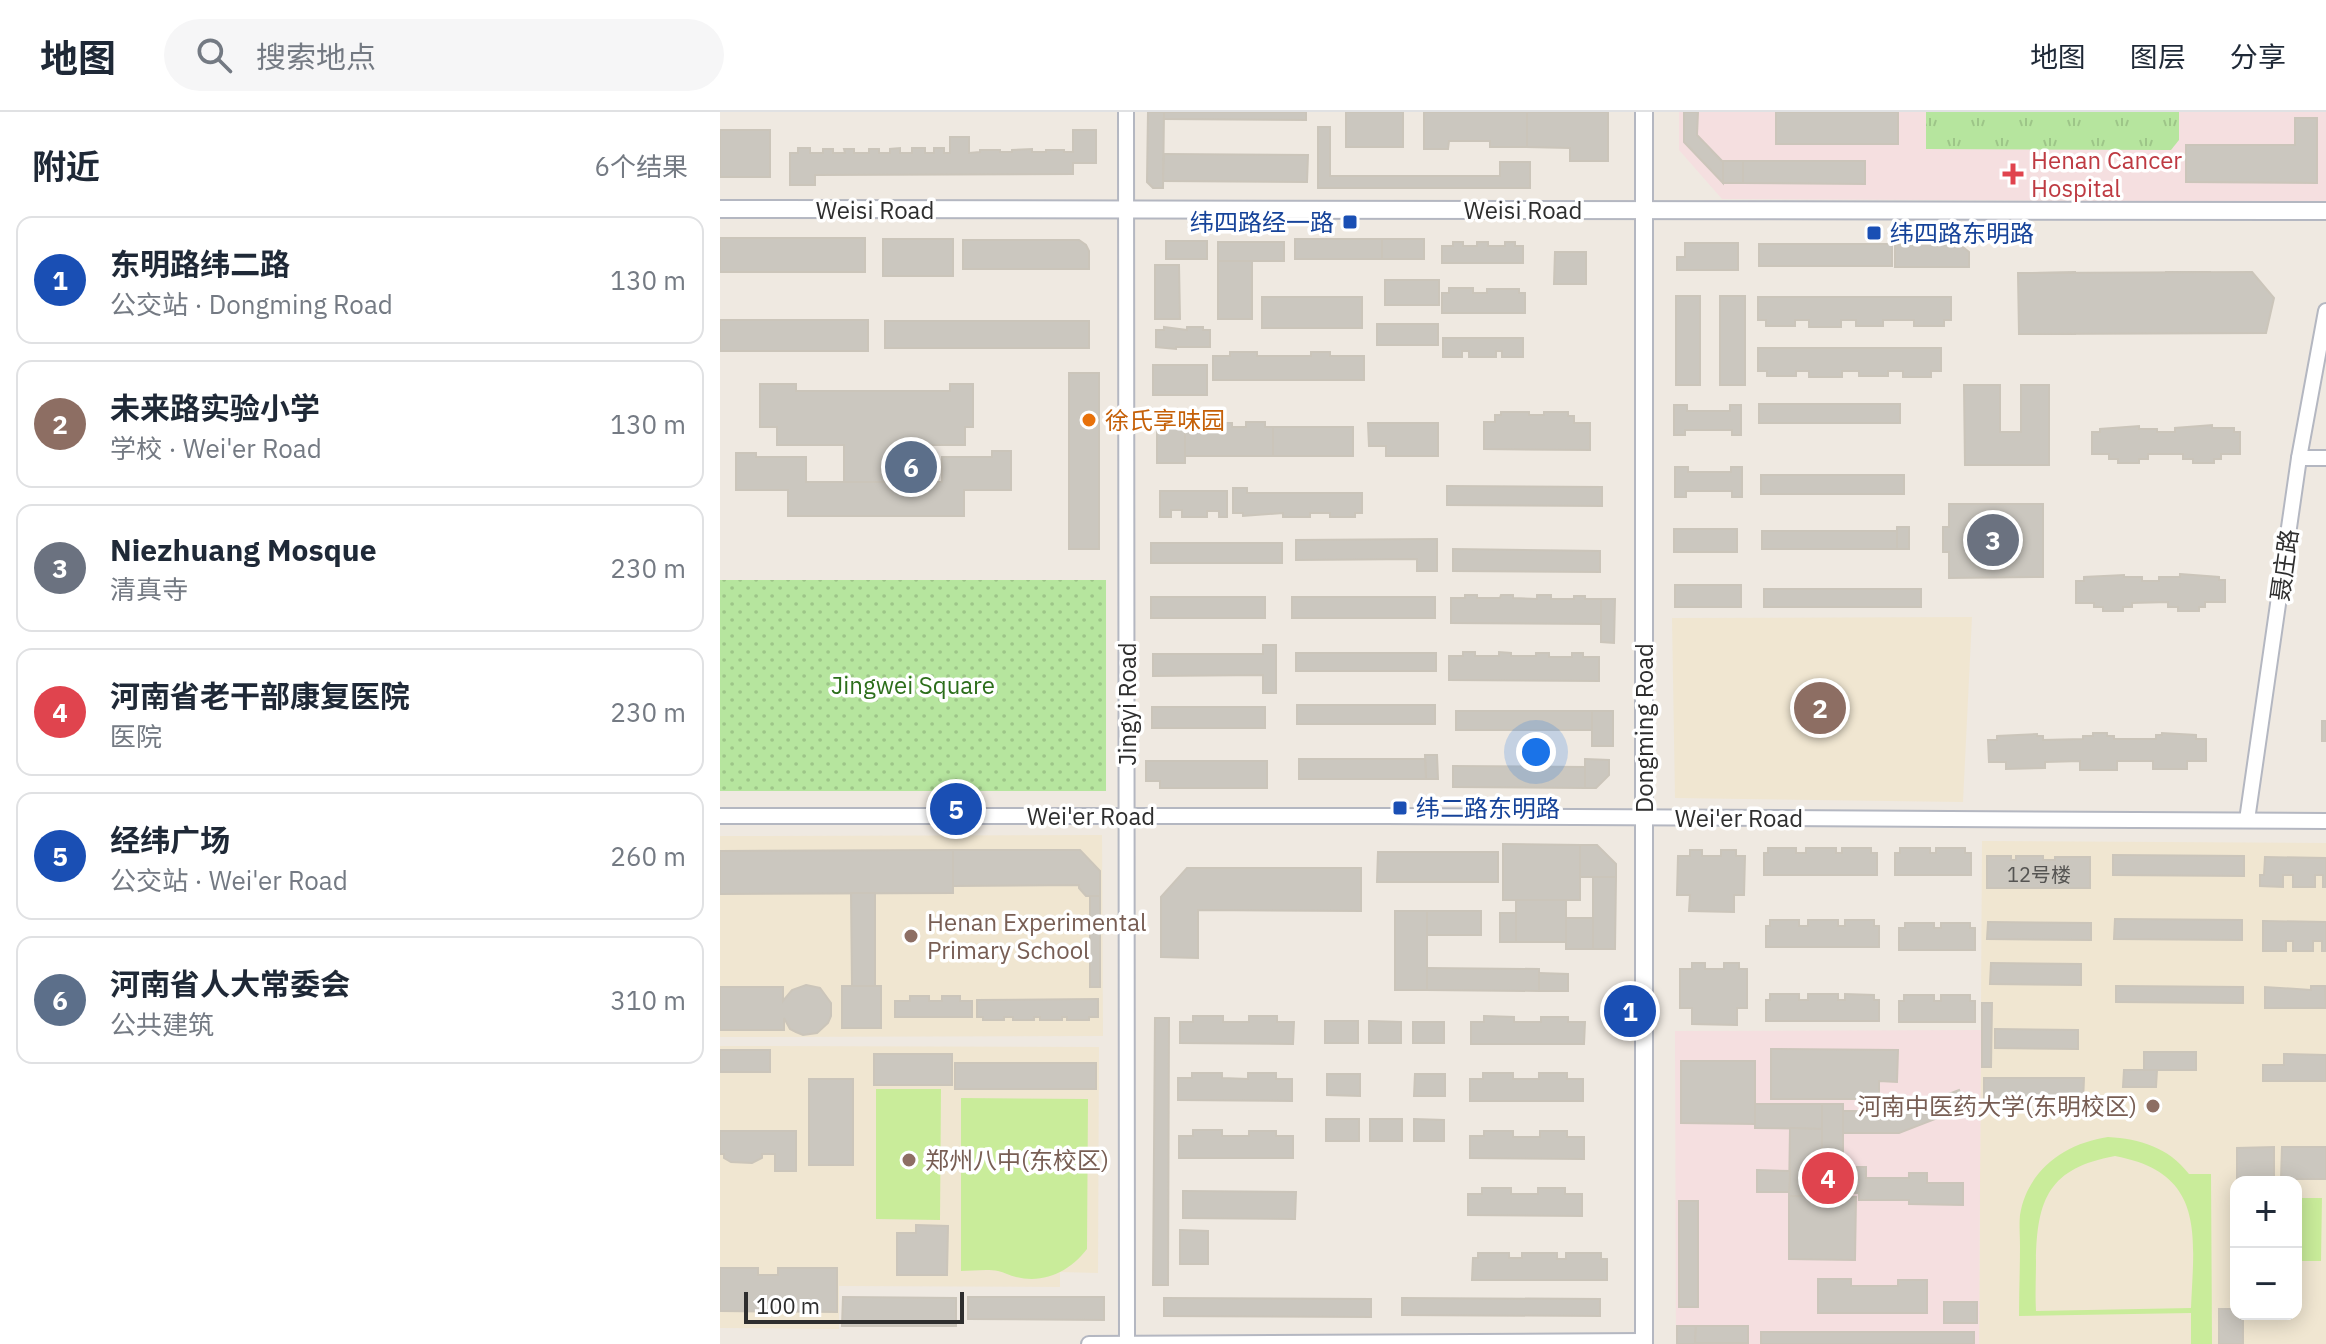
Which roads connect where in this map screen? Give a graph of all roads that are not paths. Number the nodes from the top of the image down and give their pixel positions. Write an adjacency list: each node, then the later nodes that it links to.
1 (1126, 112): 4 (street, Jingyi Road)
2 (1644, 112): 5 (street, Dongming Road)
3 (720, 209): 4 (street, Weisi Road)
4 (1126, 210): 5 (street, Weisi Road); 11 (street, Jingyi Road)
5 (1644, 210): 6 (street, Weisi Road); 12 (street, Dongming Road)
6 (2326, 211)
7 (2326, 311): 8 (street, 聂庄路)
8 (2299, 458): 9 (street); 13 (street, 聂庄路)
9 (2326, 458)
10 (720, 816): 11 (street, Wei'er Road)
11 (1127, 816): 12 (street, Wei'er Road); 17 (street, Jingyi Road)
12 (1644, 817): 13 (street, Wei'er Road); 15 (street, Dongming Road)
13 (2247, 820): 14 (street, Wei'er Road)
14 (2326, 821)
15 (1644, 1343): 17 (street)
16 (1089, 1344): 17 (street)
17 (1127, 1344)

